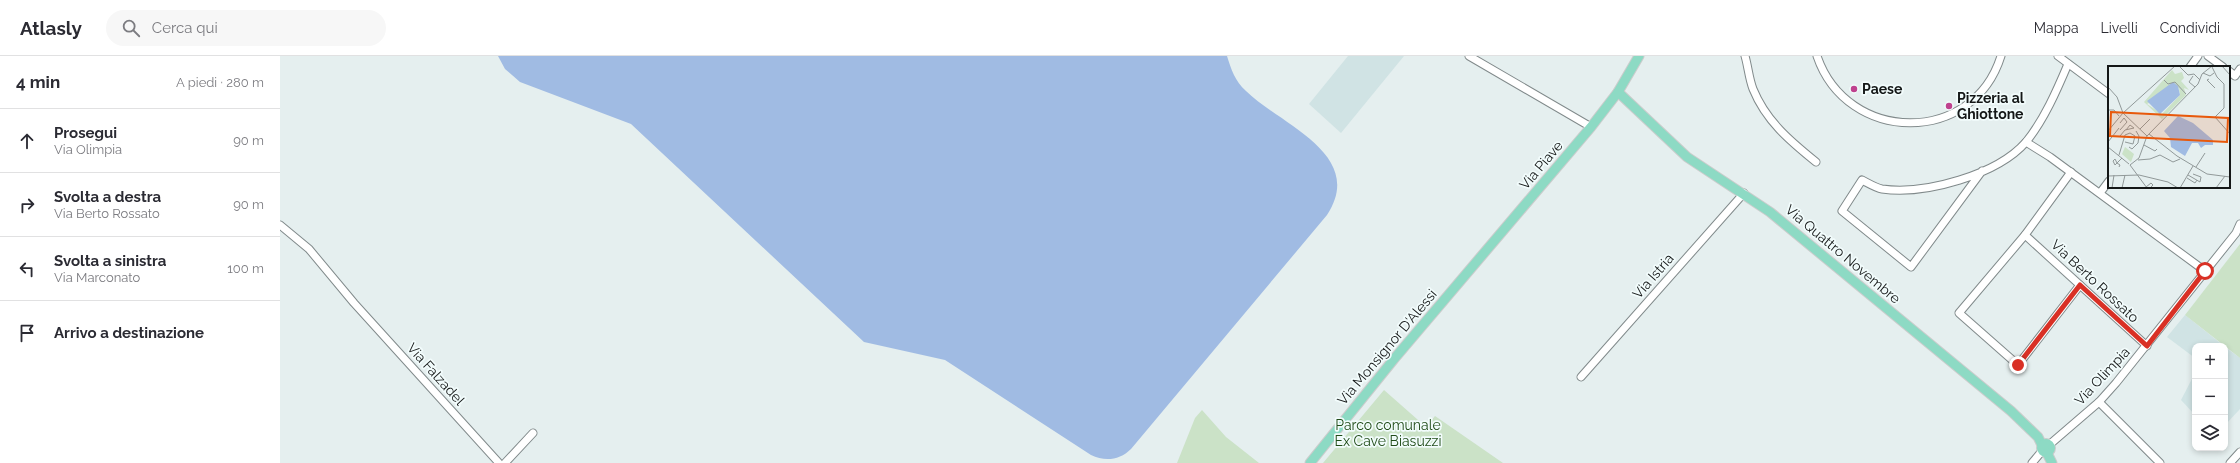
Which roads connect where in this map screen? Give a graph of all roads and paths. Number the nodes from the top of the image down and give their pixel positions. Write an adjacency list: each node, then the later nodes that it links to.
1 (1469, 56): 16 (street)
2 (1639, 56): 14 (main road, Via Piave)
3 (1746, 56): 18 (street)
4 (1817, 56): 5 (street)
5 (2001, 56)
6 (2058, 56): 9 (street)
7 (2198, 56): 10 (street)
8 (2208, 56): 11 (street)
9 (2068, 64): 15 (street); 17 (street)
10 (2191, 66)
11 (2222, 66)
12 (2240, 69): 13 (street)
13 (2230, 72)
14 (1618, 92): 16 (main road, Via Piave); 22 (main road, Via Quattro Novembre)
15 (2108, 93)
16 (1591, 127): 29 (main road, Via Piave)
17 (2026, 142): 19 (street); 20 (street)
18 (1816, 162)
19 (1982, 171): 19 (street)
20 (2071, 172): 23 (street); 26 (street)
21 (2108, 182): 23 (street)
22 (1744, 192): 31 (street, Via Istria); 34 (main road, Via Quattro Novembre)
23 (2100, 193): 27 (street)
24 (2240, 224): 27 (street, Via Olimpia)
25 (280, 225): 36 (street, Via Falzadel)
26 (2025, 235): 28 (street, Via Berto Rossato); 28 (street)
27 (2205, 271): 30 (street, Via Olimpia)
28 (2080, 285): 30 (street, Via Berto Rossato)
29 (1456, 286): 38 (main road, Via Monsignor D'Alessi)
30 (2147, 346): 32 (street, Via Olimpia)
31 (1581, 377)
32 (2099, 402): 34 (street, Via Olimpia); 41 (street)
33 (533, 433): 37 (street)
34 (2045, 448): 39 (street, Via Olimpia); 40 (main road, Via Quattro Novembre)
35 (2240, 452): 42 (street)
36 (499, 463)
37 (505, 463)
38 (1310, 463)
39 (2032, 463)
40 (2052, 463)
41 (2160, 463)
42 (2230, 463)

